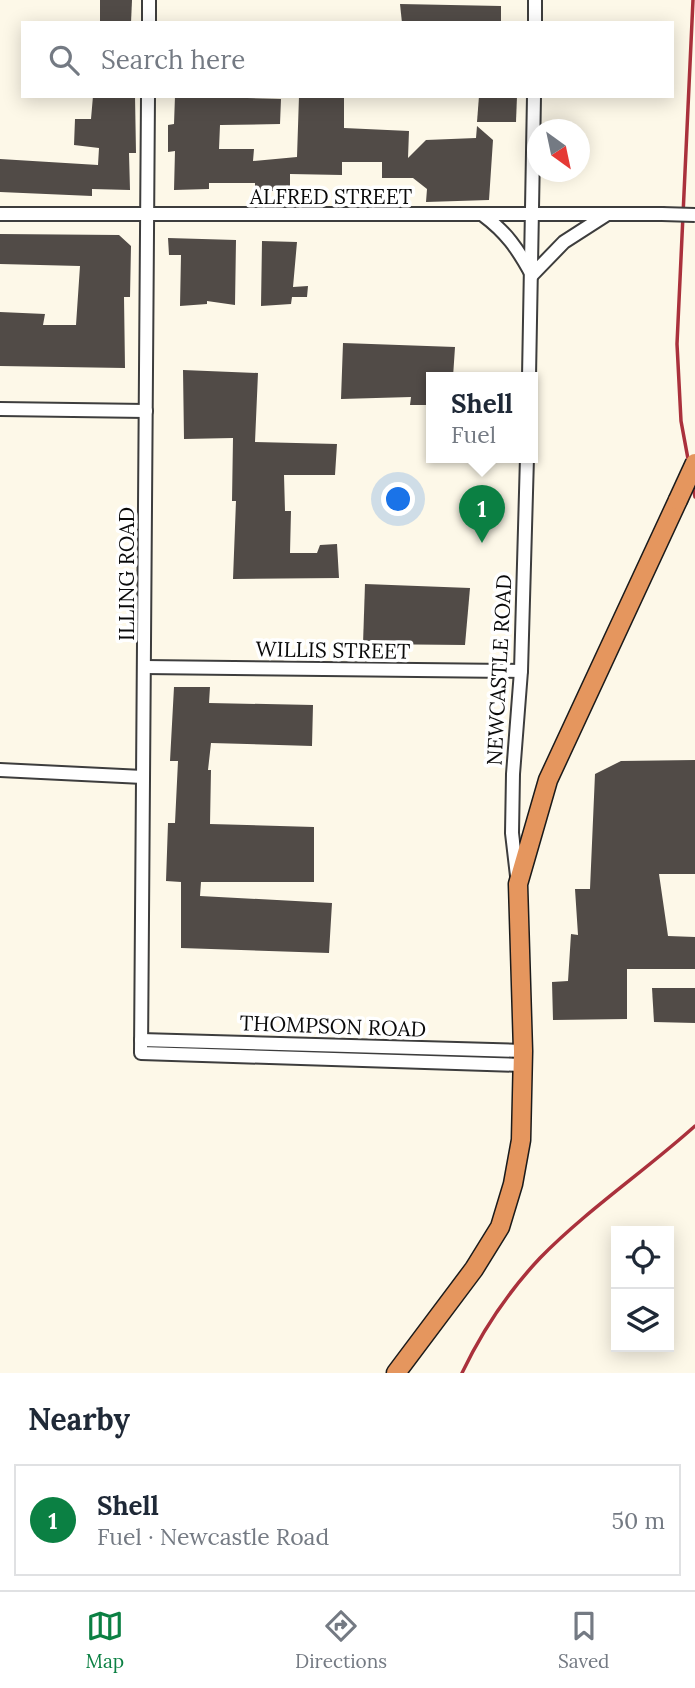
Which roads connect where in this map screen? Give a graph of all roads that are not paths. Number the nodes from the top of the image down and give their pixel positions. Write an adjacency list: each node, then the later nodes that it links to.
1 (149, 0): 3 (street)
2 (535, 0): 4 (street)
3 (149, 21)
4 (535, 21)
5 (148, 98): 9 (street, ILLING ROAD)
6 (534, 98): 11 (street)
7 (0, 214): 9 (street, ALFRED STREET)
8 (606, 214): 11 (street, ALFRED STREET); 12 (street, ALFRED STREET, bridge); 13 (street)
9 (148, 215): 10 (street, ALFRED STREET); 16 (street, ILLING ROAD)
10 (482, 215): 11 (street, ALFRED STREET); 13 (street)
11 (533, 215): 13 (street)
12 (695, 215)
13 (532, 275): 14 (street)
14 (529, 372)
15 (0, 410): 16 (street)
16 (146, 411): 19 (street, ILLING ROAD)
17 (527, 463): 20 (street, NEWCASTLE ROAD)
18 (695, 463): 23 (highway, bridge)
19 (144, 667): 20 (street, WILLIS STREET); 22 (street, ILLING ROAD)
20 (521, 671): 23 (street, NEWCASTLE ROAD)
21 (0, 770): 22 (street)
22 (143, 777): 24 (street, ILLING ROAD)
23 (518, 884): 25 (highway)
24 (141, 1046): 25 (street, THOMPSON ROAD)
25 (523, 1058): 26 (highway)
26 (396, 1373)

